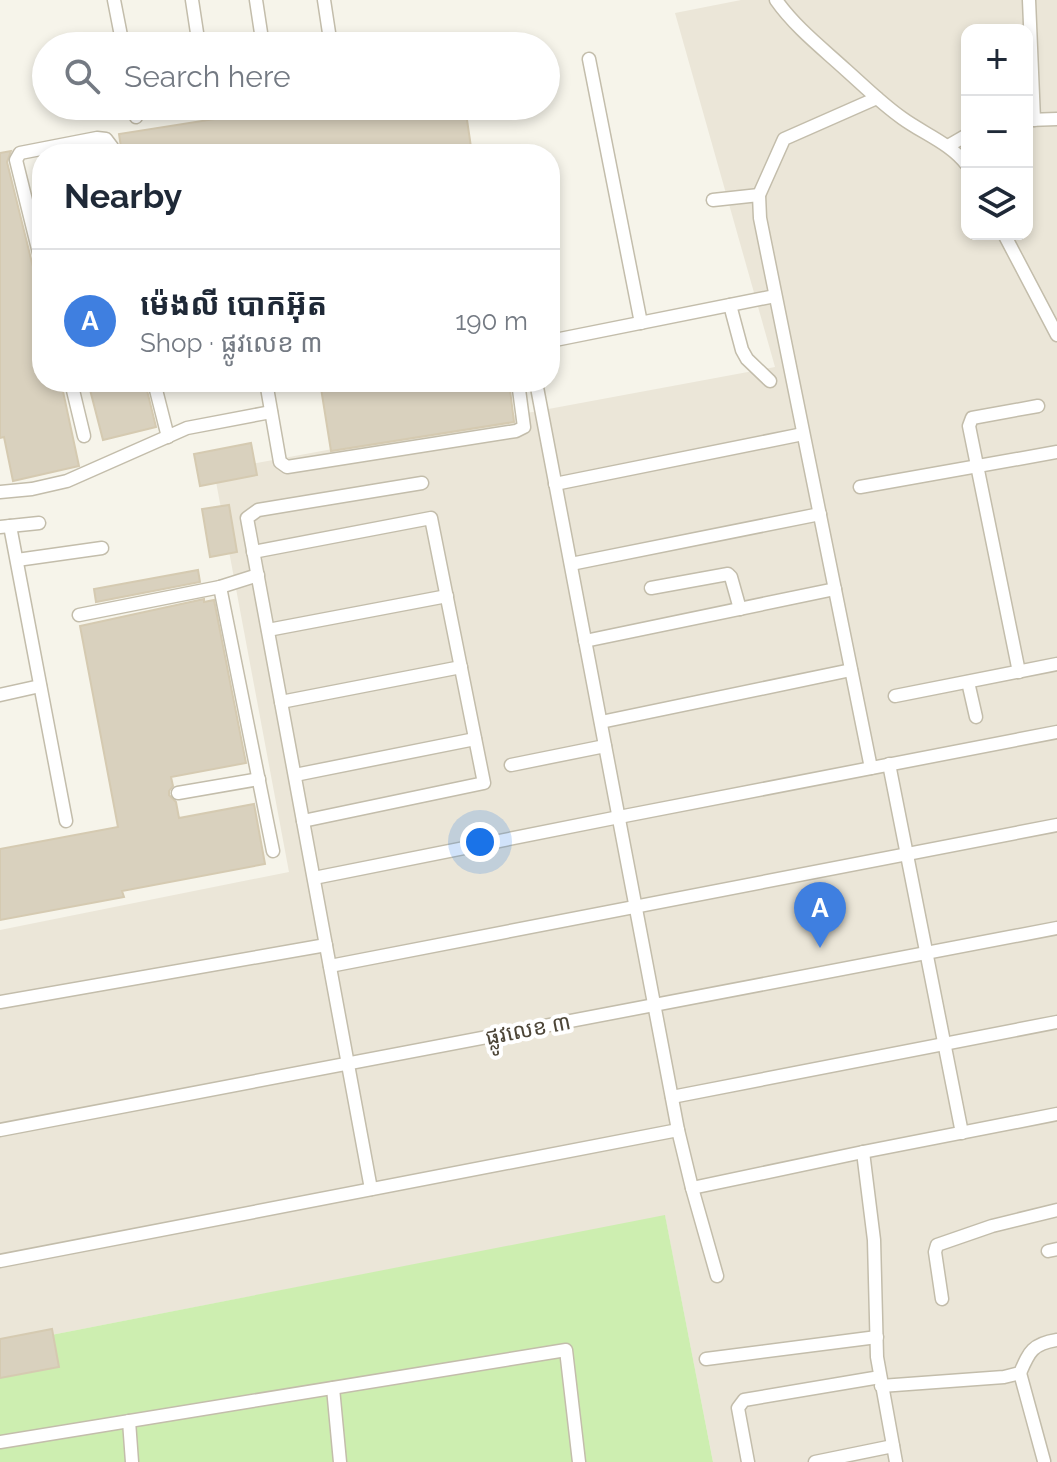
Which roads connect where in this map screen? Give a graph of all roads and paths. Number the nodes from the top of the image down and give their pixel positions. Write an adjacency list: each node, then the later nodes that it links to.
1 (114, 0): 7 (street)
2 (192, 0): 8 (street)
3 (256, 0): 9 (street)
4 (324, 0): 10 (street)
5 (776, 0): 13 (street)
6 (1029, 0): 12 (street)
7 (120, 32)
8 (197, 32)
9 (261, 32)
10 (329, 32)
11 (589, 59): 28 (street)
12 (1031, 96)
13 (877, 98): 19 (street); 22 (street)
14 (1057, 119): 15 (street)
15 (1033, 120)
16 (961, 138): 19 (street)
17 (66, 144): 18 (street)
18 (110, 144)
19 (948, 146): 21 (street)
20 (32, 151): 24 (street)
21 (961, 158)
22 (759, 195): 23 (street); 26 (street)
23 (713, 200)
24 (32, 225)
25 (1007, 240): 29 (street)
26 (775, 296): 27 (street); 39 (street)
27 (730, 305): 28 (street); 31 (street)
28 (641, 323): 30 (street)
29 (1057, 335)
30 (560, 339)
31 (770, 381)
32 (73, 392): 40 (street)
33 (157, 392): 41 (street)
34 (268, 392): 38 (street)
35 (519, 392): 38 (street)
36 (538, 392): 45 (street)
37 (1038, 406): 43 (street)
38 (271, 412): 41 (street)
39 (803, 434): 45 (street); 48 (street)
40 (84, 436)
41 (168, 437): 47 (street)
42 (1057, 452): 43 (street)
43 (977, 467): 46 (street); 67 (street)
44 (422, 483): 52 (street)
45 (555, 484): 54 (street)
46 (860, 487)
47 (0, 492)
48 (820, 514): 54 (street); 58 (street)
49 (39, 523): 50 (street)
50 (5, 527): 53 (street)
51 (102, 548): 53 (street)
52 (253, 552): 55 (street); 59 (street)
53 (17, 560): 69 (street)
54 (571, 564): 63 (street)
55 (258, 575): 56 (street); 62 (street)
56 (220, 587): 61 (street); 82 (street)
57 (651, 588): 60 (street)
58 (835, 589): 60 (street); 66 (street)
59 (447, 596): 62 (street); 65 (street)
60 (740, 609): 63 (street)
61 (79, 615)
62 (268, 630): 72 (street)
63 (585, 641): 74 (street)
64 (1057, 664): 67 (street)
65 (461, 667): 72 (street); 76 (street)
66 (851, 670): 74 (street); 80 (street)
67 (1019, 672): 68 (street)
68 (968, 682): 71 (street); 73 (street)
69 (40, 686): 70 (street); 85 (street)
70 (0, 695)
71 (895, 696)
72 (281, 702): 81 (street)
73 (976, 717)
74 (601, 722): 77 (street)
75 (1057, 732): 78 (street)
76 (475, 739): 81 (street); 86 (street)
77 (605, 746): 79 (street); 84 (street)
78 (889, 764): 80 (street); 89 (street)
79 (511, 765)
80 (871, 768): 84 (street)
81 (295, 775): 86 (street)
82 (259, 779): 83 (street); 88 (street)
83 (178, 793)
84 (619, 817): 90 (street); 91 (street)
85 (66, 821)
86 (303, 821): 90 (street)
87 (1057, 825): 89 (street)
88 (273, 851)
89 (906, 854): 91 (street); 94 (street)
90 (314, 878): 93 (street)
91 (636, 907): 95 (street); 97 (street)
92 (1057, 928): 94 (street, ផ្លូវលេខ ៣)
93 (326, 945): 95 (street); 96 (street)
94 (926, 953): 97 (street, ផ្លូវលេខ ៣); 99 (street)
95 (330, 966): 100 (street)
96 (0, 1002)
97 (654, 1005): 100 (street, ផ្លូវលេខ ៣); 101 (street)
98 (1057, 1022): 99 (street)
99 (944, 1044): 101 (street); 105 (street)
100 (348, 1064): 103 (street, ផ្លូវលេខ ៣); 108 (street)
101 (672, 1097): 104 (street)
102 (1057, 1114): 105 (street)
103 (0, 1130)
104 (678, 1130): 107 (street); 108 (street)
105 (962, 1133): 106 (street)
106 (863, 1152): 107 (street); 113 (street)
107 (692, 1188): 111 (street)
108 (371, 1189): 110 (street)
109 (1057, 1210): 112 (street)
110 (0, 1261)
111 (717, 1276)
112 (942, 1299)
113 (877, 1337): 115 (street); 117 (street)
114 (1057, 1340): 116 (street)
115 (706, 1359)
116 (1020, 1373): 117 (street); 122 (street)
117 (880, 1382): 121 (street); 126 (street)
118 (333, 1388): 119 (street); 124 (street); 125 (street)
119 (129, 1421): 120 (street); 123 (street)
120 (0, 1442)
121 (893, 1446): 127 (street); 128 (street)
122 (1044, 1461)
123 (132, 1462)
124 (340, 1462)
125 (579, 1462)
126 (748, 1462)
127 (815, 1462)
128 (896, 1462)

